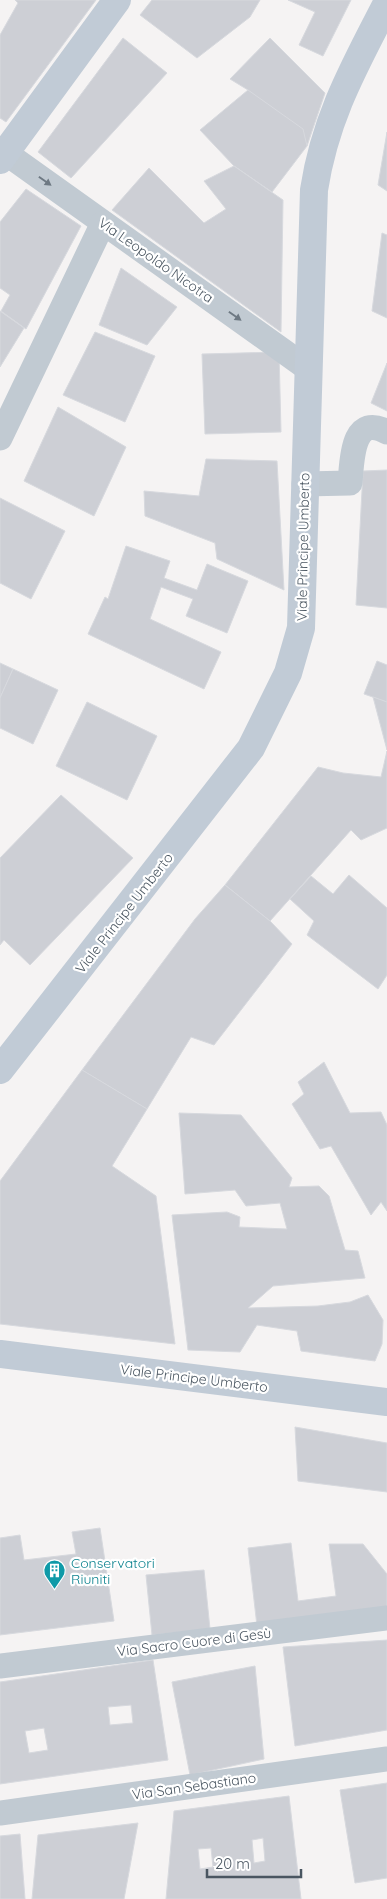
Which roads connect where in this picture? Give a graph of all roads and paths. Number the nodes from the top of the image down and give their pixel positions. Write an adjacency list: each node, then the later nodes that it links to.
1 (117, 0): 3 (main road)
2 (387, 3): 5 (main road, Viale Principe Umberto)
3 (2, 154): 4 (street, Via Leopoldo Nicotra, one-way to 4)
4 (103, 223): 5 (street, Via Leopoldo Nicotra, one-way to 5); 7 (street)
5 (307, 368): 8 (main road, Viale Principe Umberto)
6 (387, 432): 8 (street)
7 (0, 438)
8 (304, 484): 9 (main road, Viale Principe Umberto)
9 (0, 1070)
10 (0, 1354): 11 (main road, Viale Principe Umberto)
11 (387, 1402)
12 (387, 1618): 13 (street, Via Sacro Cuore di Gesù)
13 (0, 1666)
14 (387, 1759): 15 (street, Via San Sebastiano)
15 (0, 1813)

